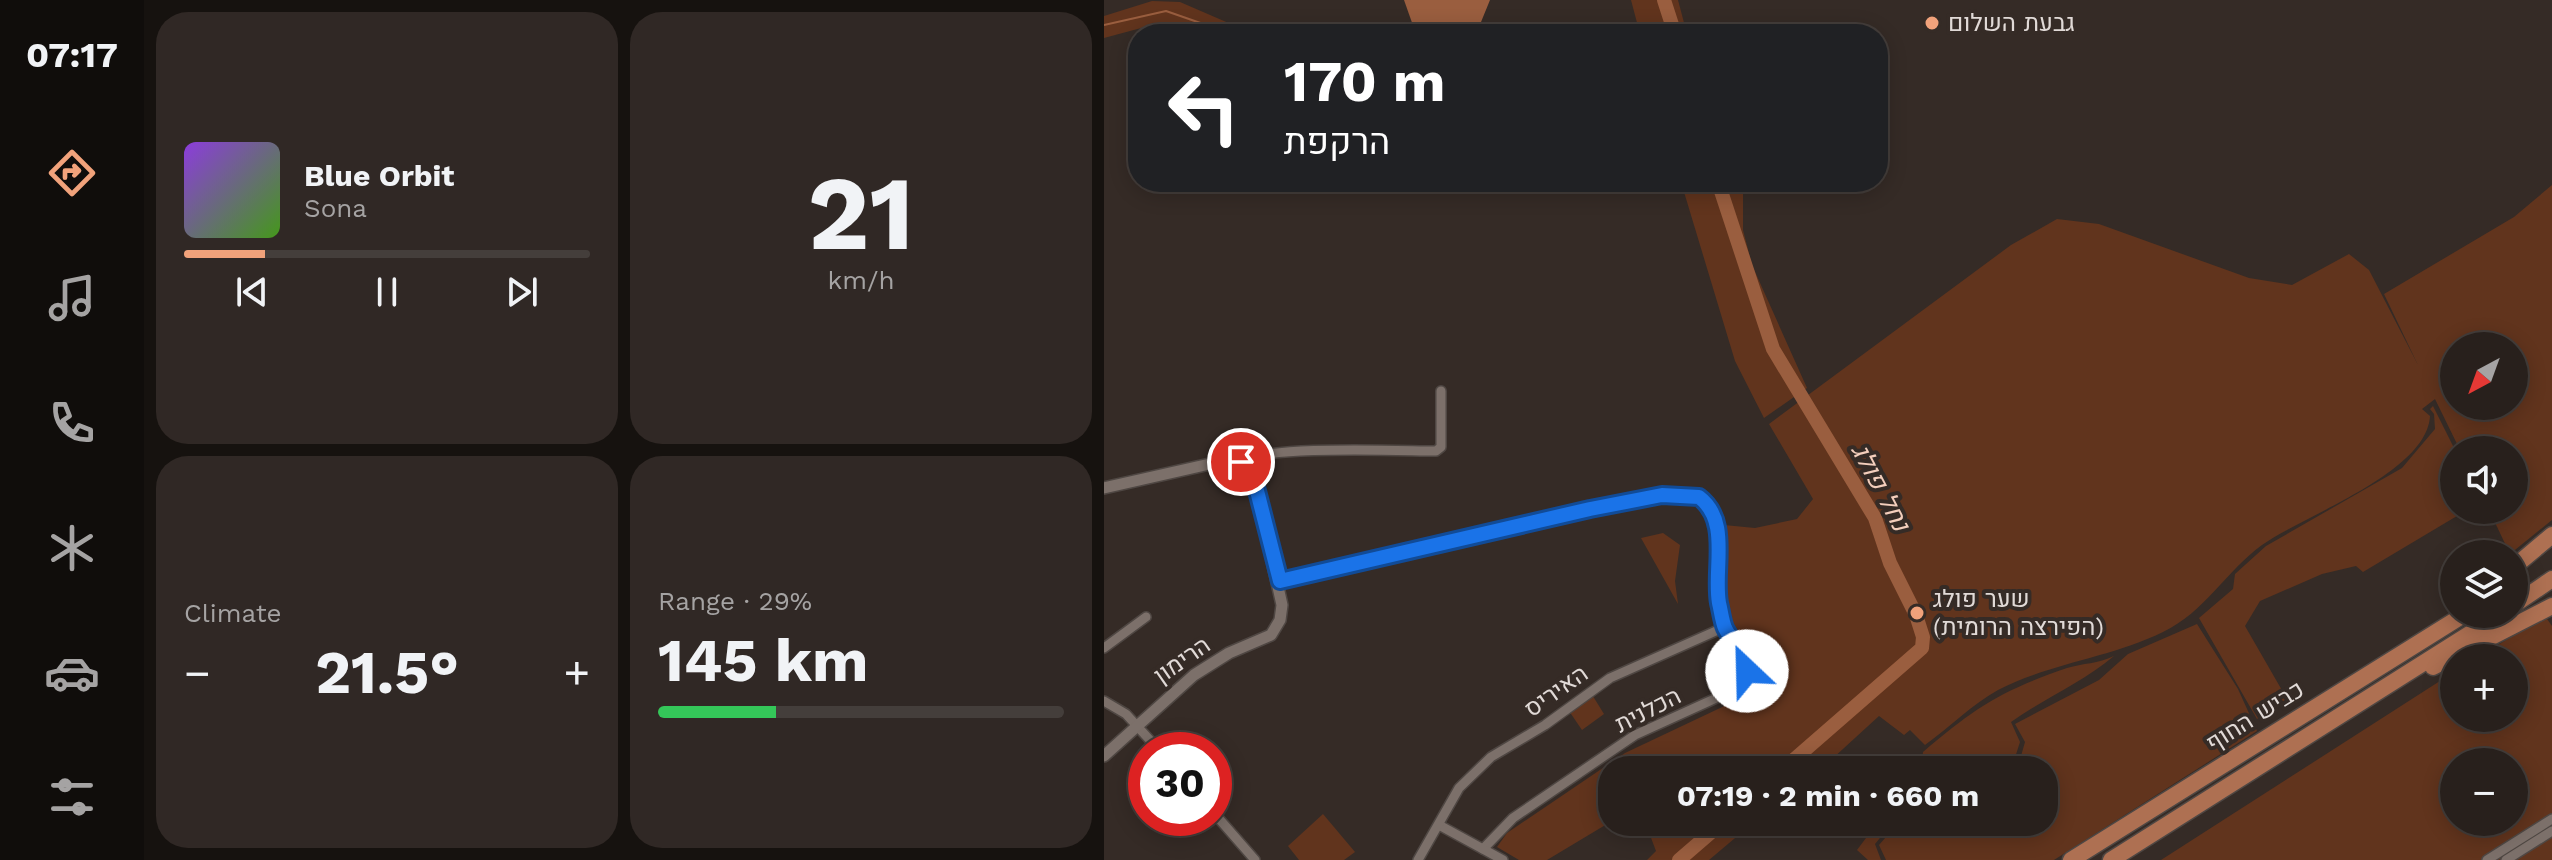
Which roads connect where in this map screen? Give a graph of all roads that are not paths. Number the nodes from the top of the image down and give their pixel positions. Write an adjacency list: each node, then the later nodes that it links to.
1 (1441, 391): 2 (street)
2 (1241, 462): 3 (street); 9 (street)
3 (1104, 488)
4 (2552, 535): 6 (highway)
5 (2552, 550): 7 (highway)
6 (2528, 555)
7 (2528, 568)
8 (2552, 579): 10 (highway)
9 (1280, 581): 14 (street, הכלנית); 21 (street, הרימון)
10 (2528, 595)
11 (2552, 606): 19 (highway)
12 (1146, 617): 17 (street)
13 (2440, 624): 18 (highway)
14 (1725, 627): 25 (street, האיריס); 28 (street, הכלנית)
15 (2442, 628): 18 (highway, כביש החוף)
16 (2479, 628): 19 (highway, כביש החוף)
17 (1104, 648)
18 (2400, 654): 32 (highway, כביש החוף)
19 (2384, 689): 33 (highway, כביש החוף)
20 (1104, 701): 21 (street)
21 (1136, 725): 22 (street); 23 (street, הרימון)
22 (1142, 732)
23 (1104, 756)
24 (2552, 819): 34 (street)
25 (1439, 825): 28 (street); 31 (street, האיריס)
26 (2552, 831): 35 (street)
27 (1232, 834): 30 (street)
28 (1483, 849): 29 (street)
29 (1497, 858)
30 (1255, 860)
31 (1418, 860)
32 (2071, 860)
33 (2111, 860)
34 (2487, 860)
35 (2506, 860)

